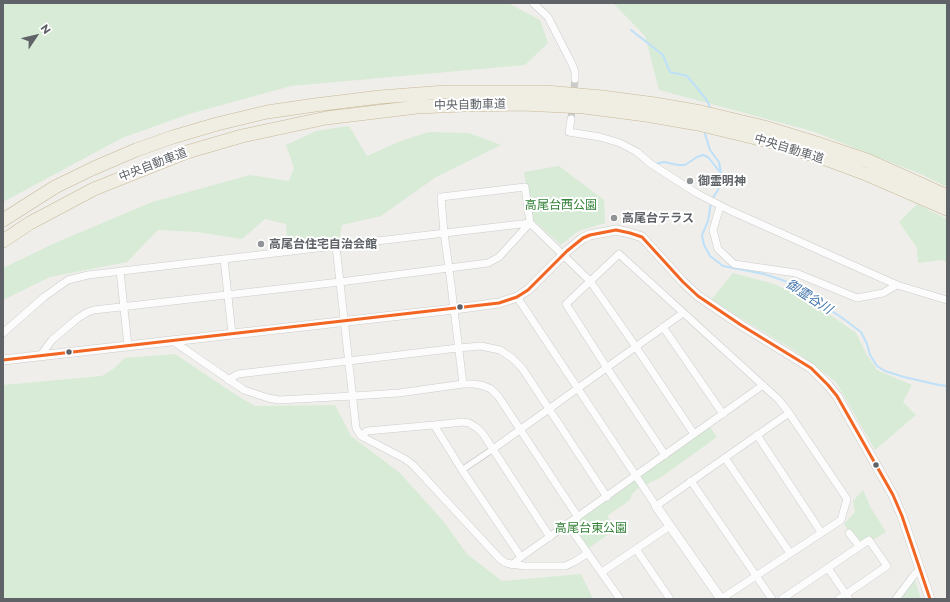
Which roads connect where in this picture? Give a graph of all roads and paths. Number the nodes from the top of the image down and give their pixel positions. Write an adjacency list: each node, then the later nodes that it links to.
1 (533, 3): 2 (street)
2 (575, 79)
3 (699, 118): 5 (highway, 中央自動車道); 7 (highway, 中央自動車道); 8 (highway, 中央自動車道); 11 (highway, 中央自動車道)
4 (571, 119): 6 (street)
5 (947, 196)
6 (715, 203): 19 (street); 19 (street)
7 (947, 209)
8 (3, 220)
9 (530, 224): 10 (street); 10 (street); 13 (street); 15 (street)
10 (444, 233): 12 (street); 15 (street)
11 (3, 241)
12 (336, 246): 14 (street); 18 (street)
13 (564, 254): 17 (street); 21 (street); 72 (street)
14 (224, 259): 16 (street); 20 (street)
15 (449, 268): 18 (street); 24 (street)
16 (120, 271): 23 (street); 28 (street)
17 (590, 281): 25 (street); 32 (street); 37 (street)
18 (340, 282): 20 (street); 26 (street)
19 (897, 285): 22 (street)
20 (228, 294): 23 (street); 29 (street)
21 (517, 297): 24 (street); 41 (street)
22 (947, 300)
23 (124, 307): 31 (street); 34 (street)
24 (454, 309): 26 (street); 33 (street)
25 (683, 313): 27 (street); 40 (street)
26 (345, 321): 29 (street); 36 (street)
27 (663, 327): 32 (street); 45 (street)
28 (3, 333)
29 (232, 334): 30 (street)
30 (173, 341): 31 (street); 38 (street)
31 (128, 346): 34 (street)
32 (636, 347): 37 (street); 48 (street)
33 (458, 348): 36 (street); 39 (street); 43 (street)
34 (40, 356): 35 (street)
35 (3, 360)
36 (350, 361): 38 (street); 42 (street)
37 (607, 368): 41 (street); 52 (street)
38 (228, 380): 42 (street)
39 (462, 384): 42 (street); 47 (street)
40 (763, 385): 44 (street); 45 (street)
41 (578, 389): 43 (street); 55 (street)
42 (353, 396): 49 (street)
43 (550, 410): 47 (street); 57 (street)
44 (789, 413): 50 (street); 62 (street)
45 (722, 414): 48 (street)
46 (434, 425): 49 (street); 51 (street); 54 (street)
47 (520, 430): 51 (street); 59 (street)
48 (694, 434): 52 (street)
49 (361, 436): 70 (street)
50 (757, 436): 53 (street); 62 (street)
51 (493, 449): 54 (street); 64 (street)
52 (665, 455): 55 (street)
53 (725, 458): 56 (street); 68 (street)
54 (462, 470): 69 (street)
55 (636, 476): 57 (street); 58 (street)
56 (691, 481): 58 (street); 74 (street)
57 (607, 497): 59 (street)
58 (656, 506): 61 (street)
59 (578, 517): 60 (street)
60 (568, 525): 64 (street); 67 (street)
61 (670, 526): 66 (street); 78 (street)
62 (821, 532): 68 (street)
63 (849, 533): 65 (street)
64 (550, 537): 69 (street)
65 (859, 546): 71 (street); 75 (street)
66 (636, 549): 73 (street); 77 (street)
67 (588, 553): 70 (street); 73 (street)
68 (790, 553): 74 (street)
69 (521, 557): 70 (street)
70 (512, 565)
71 (828, 568): 75 (street); 80 (street)
72 (920, 570): 81 (street); 82 (street)
73 (602, 572): 76 (street)
74 (756, 575): 78 (street); 79 (street)
75 (845, 598)
76 (620, 599)
77 (670, 599)
78 (721, 599)
79 (772, 599)
80 (782, 599)
81 (896, 599)
82 (930, 599)

